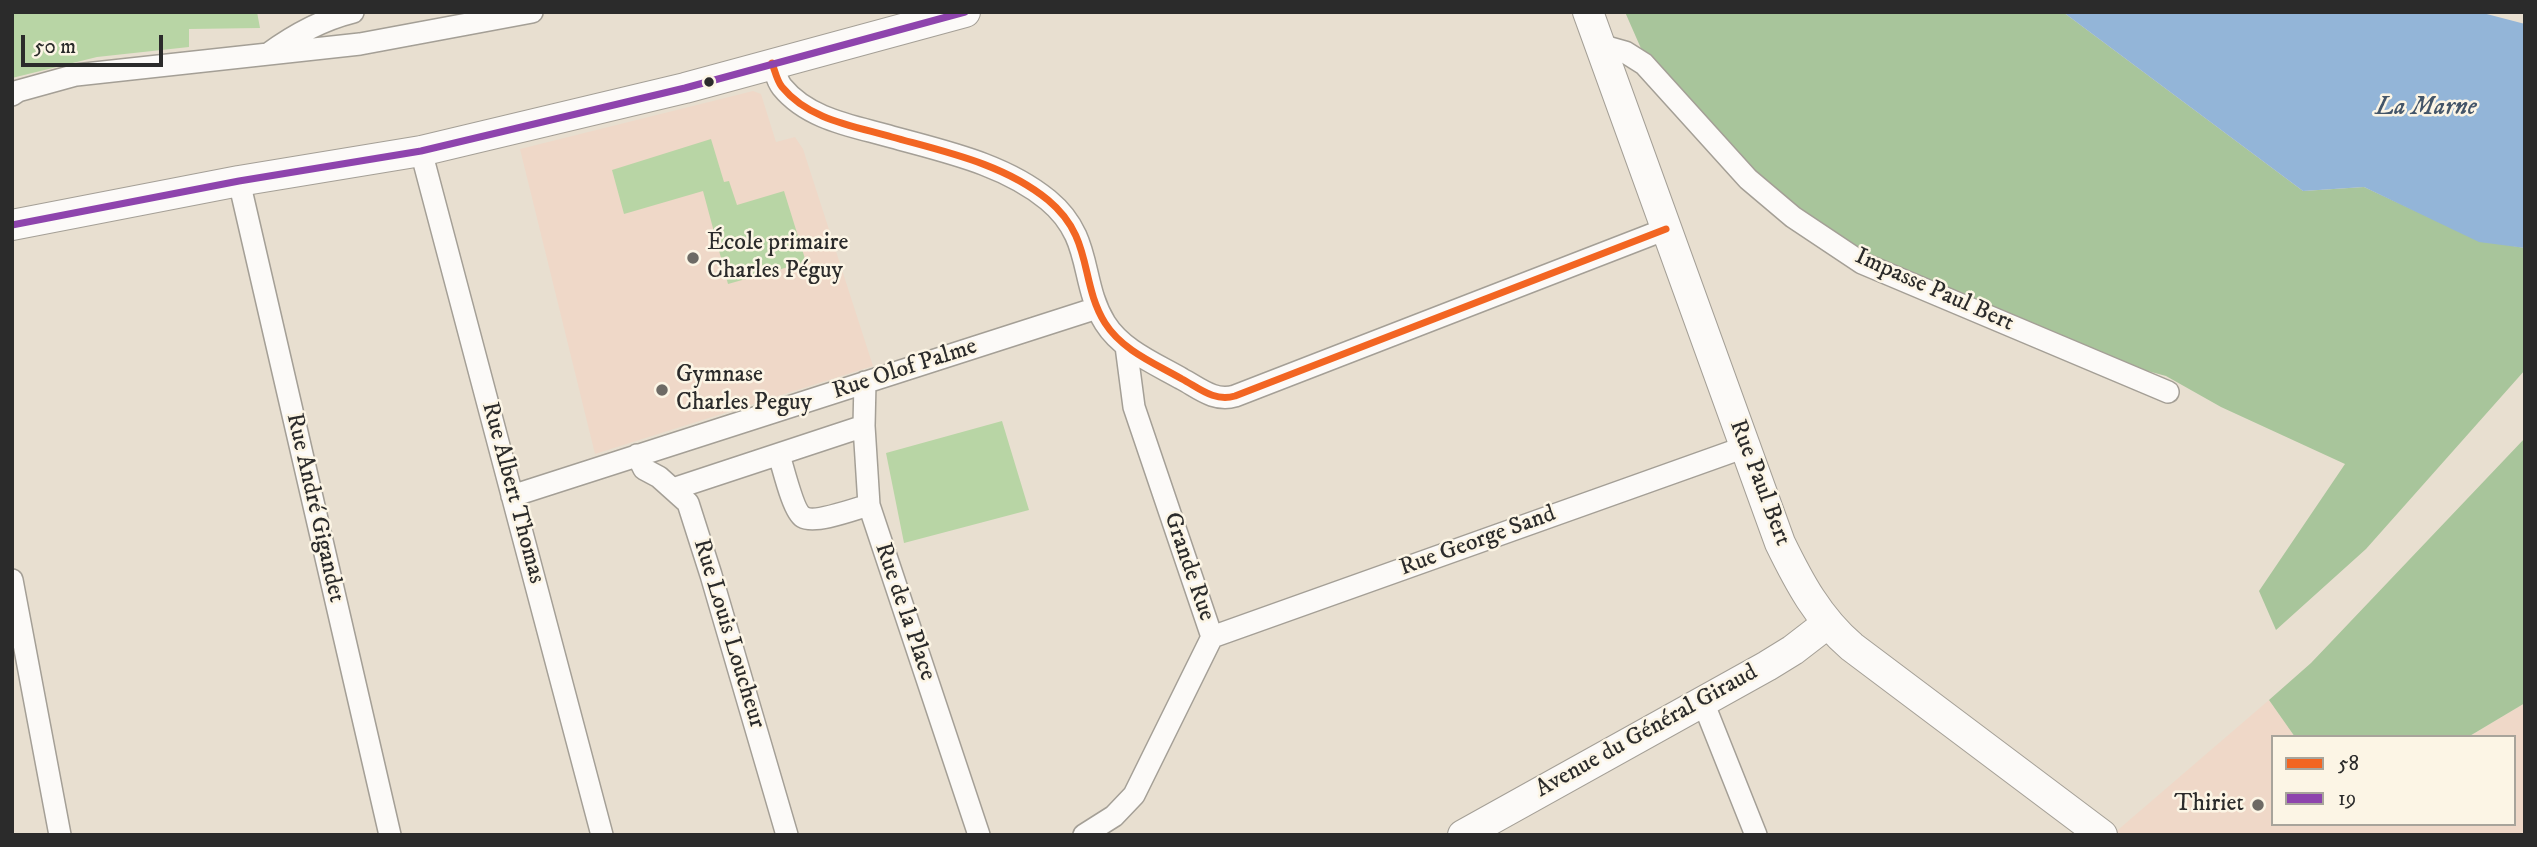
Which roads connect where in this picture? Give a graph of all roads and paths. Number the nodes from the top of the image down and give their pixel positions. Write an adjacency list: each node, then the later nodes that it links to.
1 (352, 12): 6 (street)
2 (965, 12): 7 (main road)
3 (1588, 12): 5 (main road, Rue Paul Bert)
4 (527, 13): 6 (street)
5 (1600, 46): 12 (main road, Rue Paul Bert); 16 (street, Impasse Paul Bert)
6 (266, 55): 8 (street)
7 (772, 63): 9 (main road); 13 (street)
8 (12, 95)
9 (421, 151): 10 (main road); 22 (street, Rue Albert Thomas)
10 (239, 181): 11 (main road); 31 (street, Rue André Gigandet)
11 (12, 225)
12 (1666, 229): 14 (street); 18 (main road, Rue Paul Bert)
13 (1097, 307): 14 (street); 15 (street, Rue Olof Palme)
14 (1126, 346): 26 (street, Grande Rue)
15 (865, 382): 17 (street, Rue de la Place); 19 (street, Rue Olof Palme)
16 (2168, 392)
17 (864, 426): 20 (street); 23 (street, Rue de la Place)
18 (1745, 447): 25 (main road, Rue Paul Bert); 26 (street, Rue George Sand)
19 (638, 455): 21 (street, Rue Louis Loucheur); 22 (street, Rue Olof Palme)
20 (779, 455): 21 (street); 23 (street)
21 (673, 489): 33 (street, Rue Louis Loucheur)
22 (512, 496): 32 (street, Rue Albert Thomas)
23 (869, 505): 34 (street, Rue de la Place)
24 (12, 580): 27 (street)
25 (1828, 623): 28 (main road, Avenue du Général Giraud); 29 (main road, Rue Paul Bert)
26 (1212, 636): 35 (street, Grande Rue)
27 (21, 677): 30 (street)
28 (1703, 702): 36 (main road, Avenue du Général Giraud); 37 (street)
29 (2101, 834)
30 (60, 835)
31 (390, 835)
32 (602, 835)
33 (786, 835)
34 (979, 835)
35 (1084, 835)
36 (1462, 835)
37 (1756, 835)

